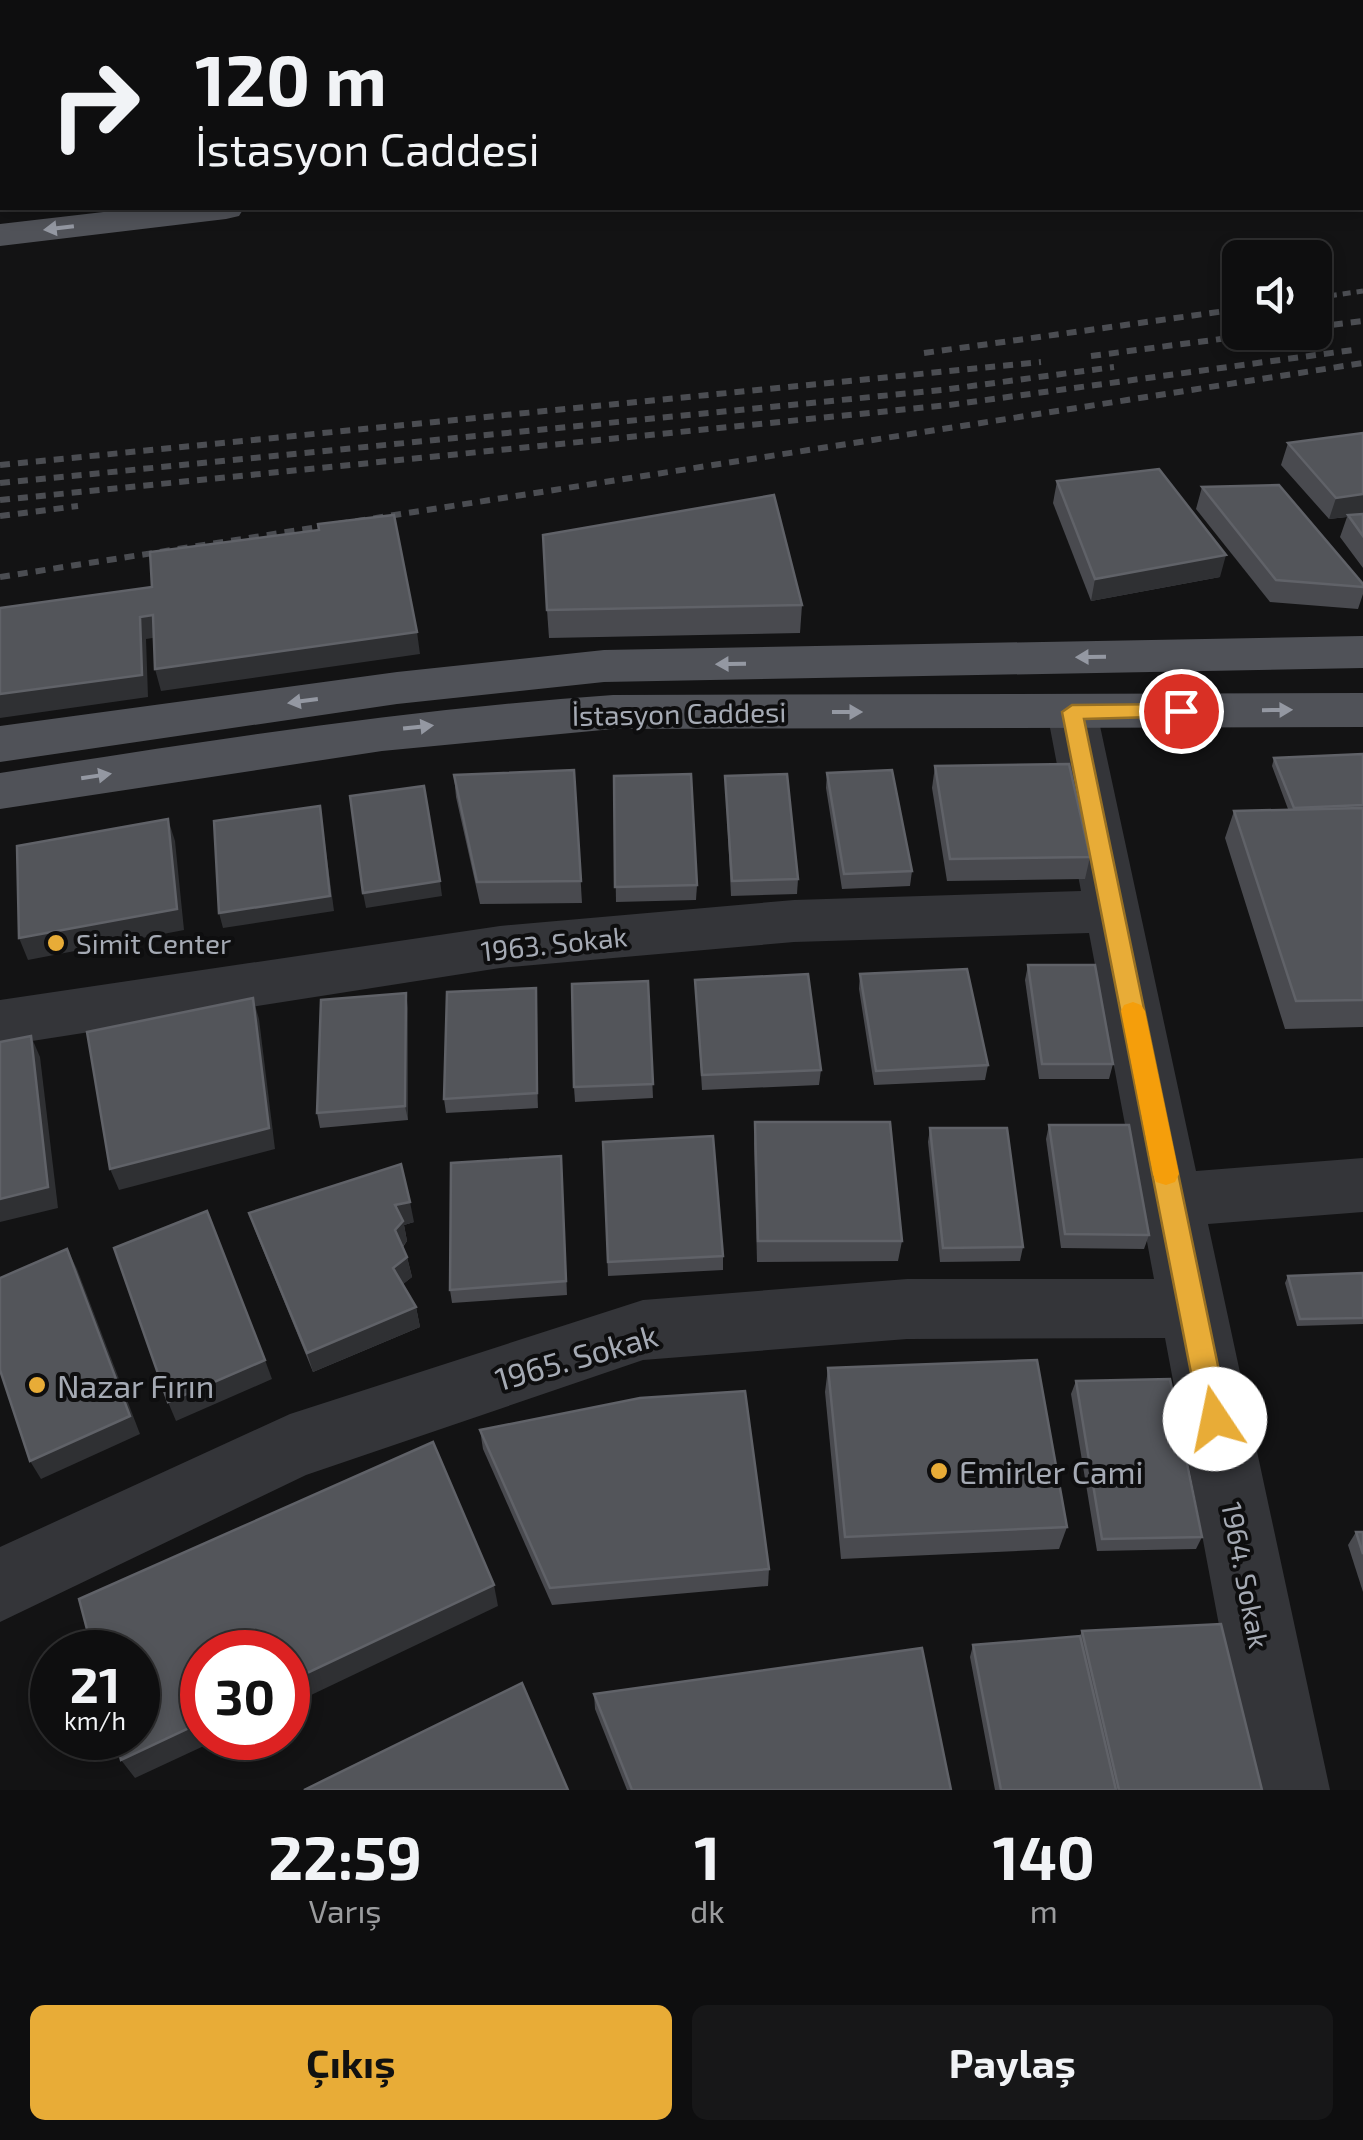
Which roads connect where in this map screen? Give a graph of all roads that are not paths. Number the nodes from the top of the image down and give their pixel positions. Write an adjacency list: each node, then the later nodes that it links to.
1 (209, 210): 2 (main road, one-way to 2)
2 (0, 235)
3 (1363, 652): 6 (main road, İstasyon Caddesi, one-way to 6)
4 (1363, 710): 5 (main road, İstasyon Caddesi, one-way to 4)
5 (1072, 712): 7 (main road, İstasyon Caddesi, one-way to 5); 8 (street, 1964. Sokak)
6 (0, 744)
7 (0, 792)
8 (1112, 911): 9 (street, 1963. Sokak); 11 (street, 1964. Sokak)
9 (0, 1023)
10 (1363, 1185): 11 (street)
11 (1171, 1200): 12 (street, 1964. Sokak)
12 (1192, 1308): 13 (street, 1965. Sokak); 14 (street, 1964. Sokak)
13 (0, 1584)
14 (1290, 1790)

